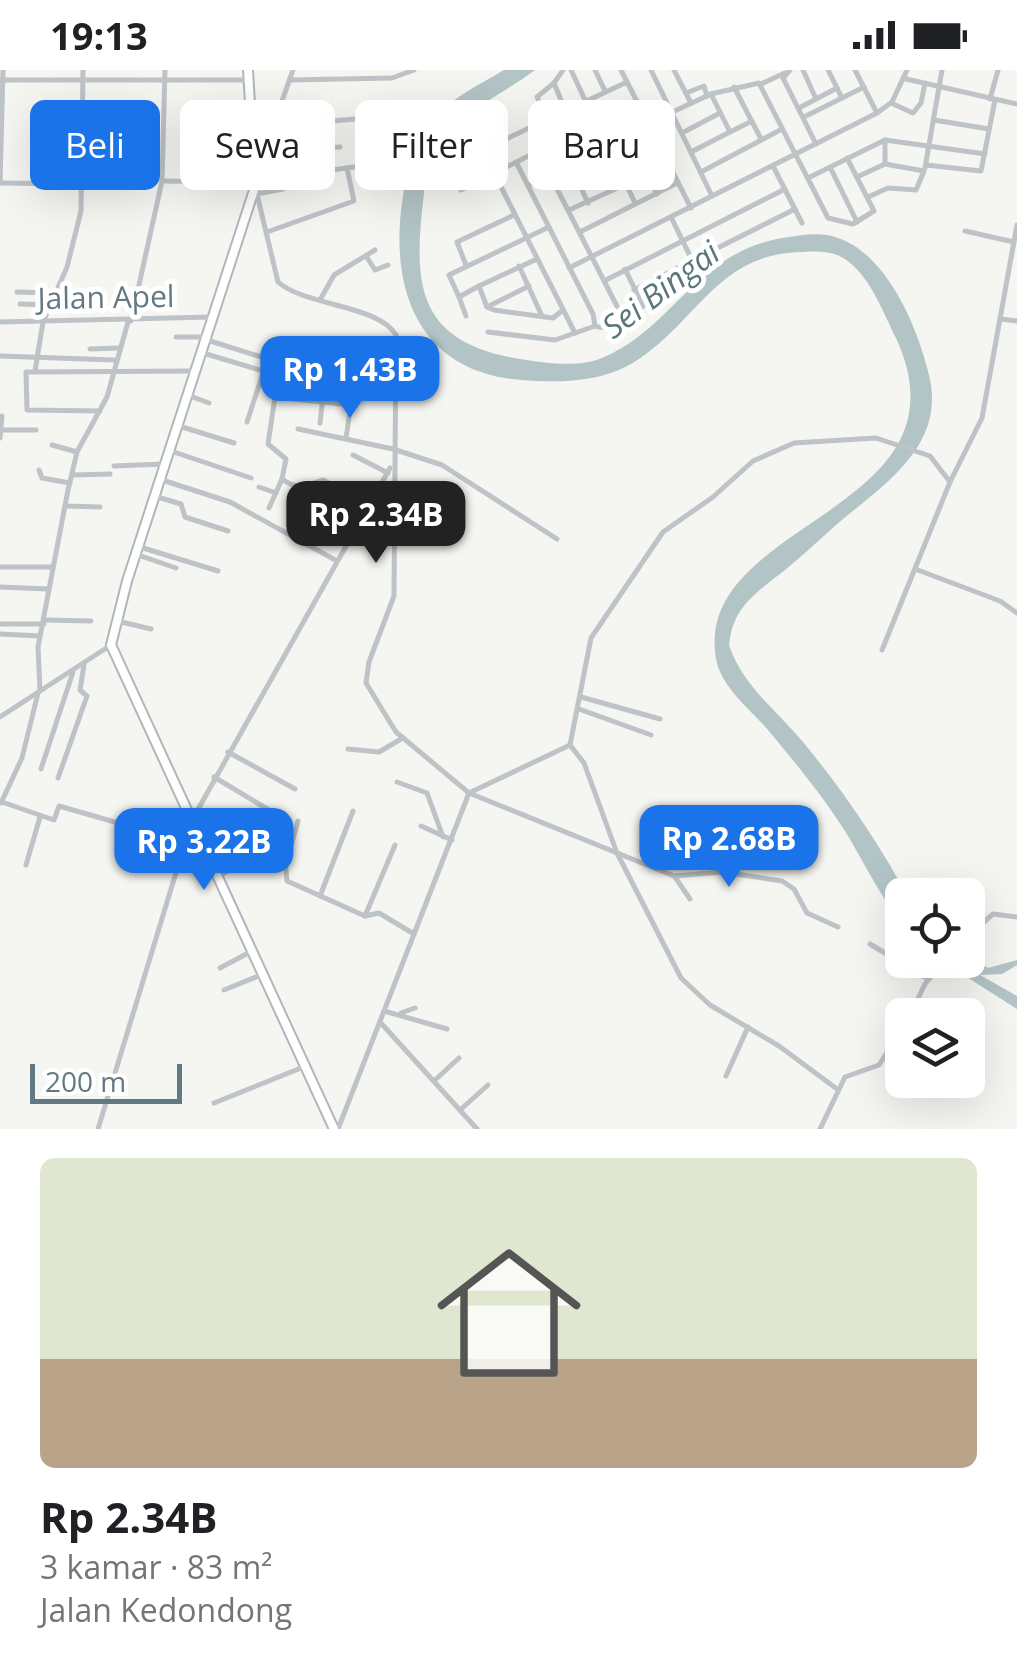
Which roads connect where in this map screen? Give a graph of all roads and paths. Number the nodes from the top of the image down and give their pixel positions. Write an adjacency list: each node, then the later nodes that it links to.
1 (3, 70): 21 (street)
2 (83, 70): 25 (street)
3 (165, 70): 20 (street)
4 (248, 70): 22 (main road)
5 (293, 70): 23 (street)
6 (414, 70): 23 (street)
7 (562, 70): 27 (street)
8 (570, 70): 44 (street)
9 (594, 70): 34 (street)
10 (621, 70): 26 (street)
11 (651, 70): 46 (street)
12 (674, 70): 35 (street)
13 (802, 70): 38 (street)
14 (828, 70): 32 (street)
15 (855, 70): 31 (street)
16 (907, 70): 24 (street)
17 (942, 70): 33 (street)
18 (998, 70): 47 (street)
19 (789, 71): 29 (street); 51 (street)
20 (166, 79): 22 (street); 25 (street); 87 (street)
21 (1, 80): 25 (street); 63 (street)
22 (249, 80): 40 (main road)
23 (290, 80): 41 (street)
24 (906, 80): 28 (street); 49 (street)
25 (84, 82): 39 (street)
26 (627, 82): 34 (street); 45 (street)
27 (554, 83): 42 (street); 43 (street)
28 (925, 83): 33 (street); 49 (street)
29 (761, 84): 30 (street); 59 (street)
30 (734, 86): 36 (street); 58 (street)
31 (864, 87): 37 (street); 54 (street)
32 (838, 88): 37 (street); 38 (street)
33 (939, 89): 47 (street); 57 (street)
34 (605, 91): 44 (street)
35 (686, 93): 36 (street); 48 (street)
36 (709, 96): 48 (street); 53 (street)
37 (842, 98): 55 (street)
38 (816, 99): 51 (street)
39 (84, 100)
40 (251, 100)
41 (283, 100)
42 (538, 100)
43 (560, 100)
44 (585, 100)
45 (636, 100)
46 (665, 100)
47 (993, 100): 50 (street); 60 (street)
48 (691, 104): 52 (street)
49 (891, 104): 54 (street)
50 (1017, 104)
51 (798, 108): 55 (street)
52 (675, 112)
53 (720, 112): 61 (street); 62 (street)
54 (877, 113): 66 (street)
55 (803, 118): 66 (street)
56 (675, 120): 62 (street)
57 (934, 120): 60 (street); 67 (street)
58 (752, 121): 61 (street); 64 (street)
59 (783, 129): 64 (street); 71 (street)
60 (989, 129): 72 (street)
61 (730, 132): 70 (street)
62 (682, 133): 70 (street)
63 (1, 140): 90 (street)
64 (761, 140): 83 (street)
65 (885, 140): 67 (street); 74 (street); 76 (street)
66 (816, 144): 71 (street)
67 (929, 145): 72 (street); 82 (street)
68 (335, 147): 69 (street)
69 (340, 147)
70 (691, 152): 83 (street)
71 (795, 154): 78 (street); 86 (street)
72 (985, 154): 82 (street)
73 (528, 156): 75 (street)
74 (847, 158): 79 (street); 85 (street)
75 (516, 162): 77 (street); 92 (street)
76 (885, 164): 82 (street); 85 (street)
77 (508, 166)
78 (773, 166): 93 (street); 104 (street)
79 (830, 166): 86 (street); 113 (street)
80 (355, 167): 81 (street)
81 (347, 168): 102 (street); 118 (street)
82 (925, 168): 105 (street)
83 (700, 172): 104 (street)
84 (675, 176): 89 (street)
85 (857, 177): 105 (street)
86 (808, 178): 113 (street)
87 (162, 181): 88 (street); 150 (street)
88 (180, 181)
89 (678, 182): 103 (street); 108 (street)
90 (0, 183): 91 (street)
91 (30, 183)
92 (528, 183)
93 (785, 189): 109 (street); 121 (street)
94 (83, 190): 138 (street)
95 (503, 190): 111 (street)
96 (531, 190): 115 (street)
97 (558, 190): 110 (street)
98 (582, 190): 107 (street)
99 (615, 190): 107 (street)
100 (629, 190): 106 (street)
101 (655, 190): 103 (street)
102 (256, 191): 118 (street); 147 (main road)
103 (657, 194): 106 (street)
104 (712, 196): 108 (street)
105 (868, 197): 113 (street)
106 (635, 203): 119 (street)
107 (588, 204): 110 (street)
108 (690, 208): 112 (street)
109 (795, 209): 114 (street); 127 (street)
110 (569, 210): 119 (street)
111 (515, 214): 120 (street); 129 (street)
112 (671, 217): 121 (street); 125 (street)
113 (858, 222)
114 (802, 223)
115 (548, 226): 120 (street); 131 (street)
116 (1017, 227): 122 (street)
117 (965, 231): 122 (street)
118 (267, 232): 140 (street)
119 (580, 232): 125 (street)
120 (527, 237): 126 (street); 129 (street)
121 (682, 240): 127 (street); 132 (street)
122 (1016, 242): 149 (street)
123 (375, 250): 124 (street)
124 (366, 256): 128 (street); 140 (street)
125 (591, 257): 131 (street); 133 (street)
126 (537, 259): 130 (street); 144 (street)
127 (692, 260): 136 (street)
128 (388, 265)
129 (466, 265): 139 (street)
130 (519, 266): 134 (street); 135 (street)
131 (569, 268): 154 (street)
132 (625, 270): 133 (street); 136 (street)
133 (604, 282): 148 (street)
134 (479, 286): 139 (street); 143 (street)
135 (529, 286): 143 (street); 146 (street)
136 (634, 290): 148 (street)
137 (17, 292): 138 (street)
138 (57, 292): 142 (street)
139 (459, 297): 145 (street)
140 (320, 300): 159 (street)
141 (20, 304): 142 (street)
142 (52, 305): 152 (street)
143 (487, 308): 146 (street)
144 (563, 310): 146 (street); 156 (street)
145 (466, 316)
146 (542, 316)
147 (214, 317): 150 (street, Jalan Apel); 158 (main road)
148 (623, 318): 154 (street)
149 (1001, 319): 153 (street); 210 (street)
150 (130, 321): 152 (street, Jalan Apel); 160 (street)
151 (0, 322): 152 (street, Jalan Apel)
152 (43, 322): 166 (street)
153 (1017, 322)
154 (595, 326): 156 (street)
155 (488, 332): 156 (street)
156 (575, 333)
157 (176, 337): 158 (street)
158 (208, 338): 163 (main road); 165 (street)
159 (396, 346): 162 (street); 168 (street)
160 (118, 348): 161 (street); 167 (street)
161 (90, 349)
162 (431, 352)
163 (203, 353): 170 (main road); 172 (street)
164 (0, 356): 166 (street)
165 (268, 359)
166 (37, 360): 167 (street); 169 (street)
167 (114, 360): 171 (street)
168 (395, 368): 174 (street); 176 (street)
169 (35, 370): 171 (street); 184 (street)
170 (197, 371): 171 (street); 180 (main road)
171 (111, 372): 184 (street)
172 (264, 372): 173 (street); 186 (street)
173 (273, 374)
174 (327, 376)
175 (364, 380): 176 (street)
176 (394, 381): 179 (street)
177 (331, 389): 178 (street)
178 (346, 389): 179 (street); 182 (street)
179 (395, 392): 196 (street)
180 (190, 396): 181 (street); 188 (main road)
181 (210, 403)
182 (344, 404): 183 (street); 193 (street)
183 (322, 405): 187 (street); 209 (street)
184 (100, 411): 198 (street)
185 (2, 416): 190 (street)
186 (247, 422)
187 (320, 423)
188 (179, 426): 194 (street); 197 (main road)
189 (298, 429): 193 (street)
190 (2, 430): 191 (street); 192 (street)
191 (36, 430)
192 (0, 438)
193 (346, 438): 196 (street)
194 (234, 443)
195 (52, 446): 198 (street)
196 (393, 448): 200 (street); 221 (street)
197 (172, 451): 201 (main road); 206 (street)
198 (77, 452): 207 (street)
199 (353, 454): 204 (street)
200 (392, 462): 204 (street); 249 (street)
201 (166, 464): 202 (street); 208 (main road)
202 (114, 466)
203 (40, 470): 207 (street)
204 (388, 473): 214 (street)
205 (110, 474): 207 (street)
206 (250, 478)
207 (72, 479): 215 (street)
208 (160, 479): 213 (main road); 223 (street)
209 (282, 480): 212 (street); 214 (street)
210 (950, 482): 227 (street); 244 (street)
211 (259, 487): 212 (street)
212 (276, 493): 217 (street)
213 (154, 496): 219 (street); 222 (main road)
214 (370, 504): 220 (street)
215 (65, 506): 216 (street); 225 (street)
216 (100, 507)
217 (270, 508)
218 (296, 508): 220 (street)
219 (228, 532)
220 (353, 536): 223 (street)
221 (557, 539)
222 (139, 551): 226 (street); 228 (street); 233 (main road)
223 (337, 561): 252 (street)
224 (0, 566): 225 (street)
225 (51, 568): 230 (street)
226 (176, 568)
227 (915, 569): 231 (street); 240 (street)
228 (218, 570)
229 (0, 587): 230 (street)
230 (48, 588): 234 (street)
231 (1017, 612)
232 (91, 621): 234 (street)
233 (116, 621): 236 (street); 239 (main road)
234 (44, 622): 235 (street); 238 (street)
235 (0, 624)
236 (151, 629)
237 (0, 634): 238 (street)
238 (40, 636): 243 (street)
239 (111, 646): 241 (street); 263 (main road)
240 (882, 650)
241 (84, 662): 242 (street); 255 (street)
242 (74, 670): 243 (street); 253 (street)
243 (39, 692): 246 (street); 259 (street)
244 (580, 697): 245 (street); 247 (street)
245 (579, 709): 248 (street); 250 (street)
246 (0, 717)
247 (660, 718)
248 (651, 735)
249 (402, 738): 251 (street); 258 (street)
250 (570, 745): 258 (street); 270 (street)
251 (348, 748)
252 (228, 752): 254 (street); 257 (street)
253 (41, 769)
254 (214, 777): 261 (street); 263 (street)
255 (58, 778)
256 (396, 782): 266 (street)
257 (295, 789)
258 (469, 794): 267 (street); 270 (street)
259 (1, 803): 262 (street)
260 (353, 811): 275 (street)
261 (280, 816)
262 (40, 817): 268 (street); 272 (street)
263 (192, 820): 268 (street); 273 (main road)
264 (298, 821): 271 (street)
265 (421, 826): 266 (street)
266 (442, 837): 267 (street)
267 (452, 840): 281 (street)
268 (184, 842): 303 (street)
269 (395, 845): 277 (street)
270 (617, 853): 274 (street); 292 (street)
271 (286, 860): 273 (street); 275 (street)
272 (26, 866)
273 (217, 876): 283 (main road)
274 (674, 876): 276 (street); 280 (street)
275 (320, 896): 277 (street)
276 (690, 899)
277 (366, 916): 281 (street)
278 (1017, 916): 279 (street)
279 (985, 921)
280 (838, 927)
281 (414, 934): 289 (street)
282 (870, 944): 284 (street)
283 (252, 951): 285 (street); 286 (main road)
284 (885, 952)
285 (220, 968)
286 (261, 976): 287 (street); 296 (main road)
287 (224, 990)
288 (415, 1008): 290 (street)
289 (384, 1011): 290 (street); 291 (street)
290 (398, 1014): 293 (street)
291 (380, 1022): 298 (street); 304 (street)
292 (748, 1026): 297 (street); 300 (street)
293 (447, 1029)
294 (885, 1056): 300 (street)
295 (459, 1058): 298 (street)
296 (306, 1066): 301 (street); 304 (main road)
297 (726, 1076)
298 (434, 1082): 302 (street)
299 (488, 1086): 302 (street)
300 (837, 1090): 306 (street)
301 (214, 1103)
302 (460, 1110): 305 (street)
303 (98, 1129)
304 (336, 1129)
305 (477, 1129)
306 (820, 1129)

